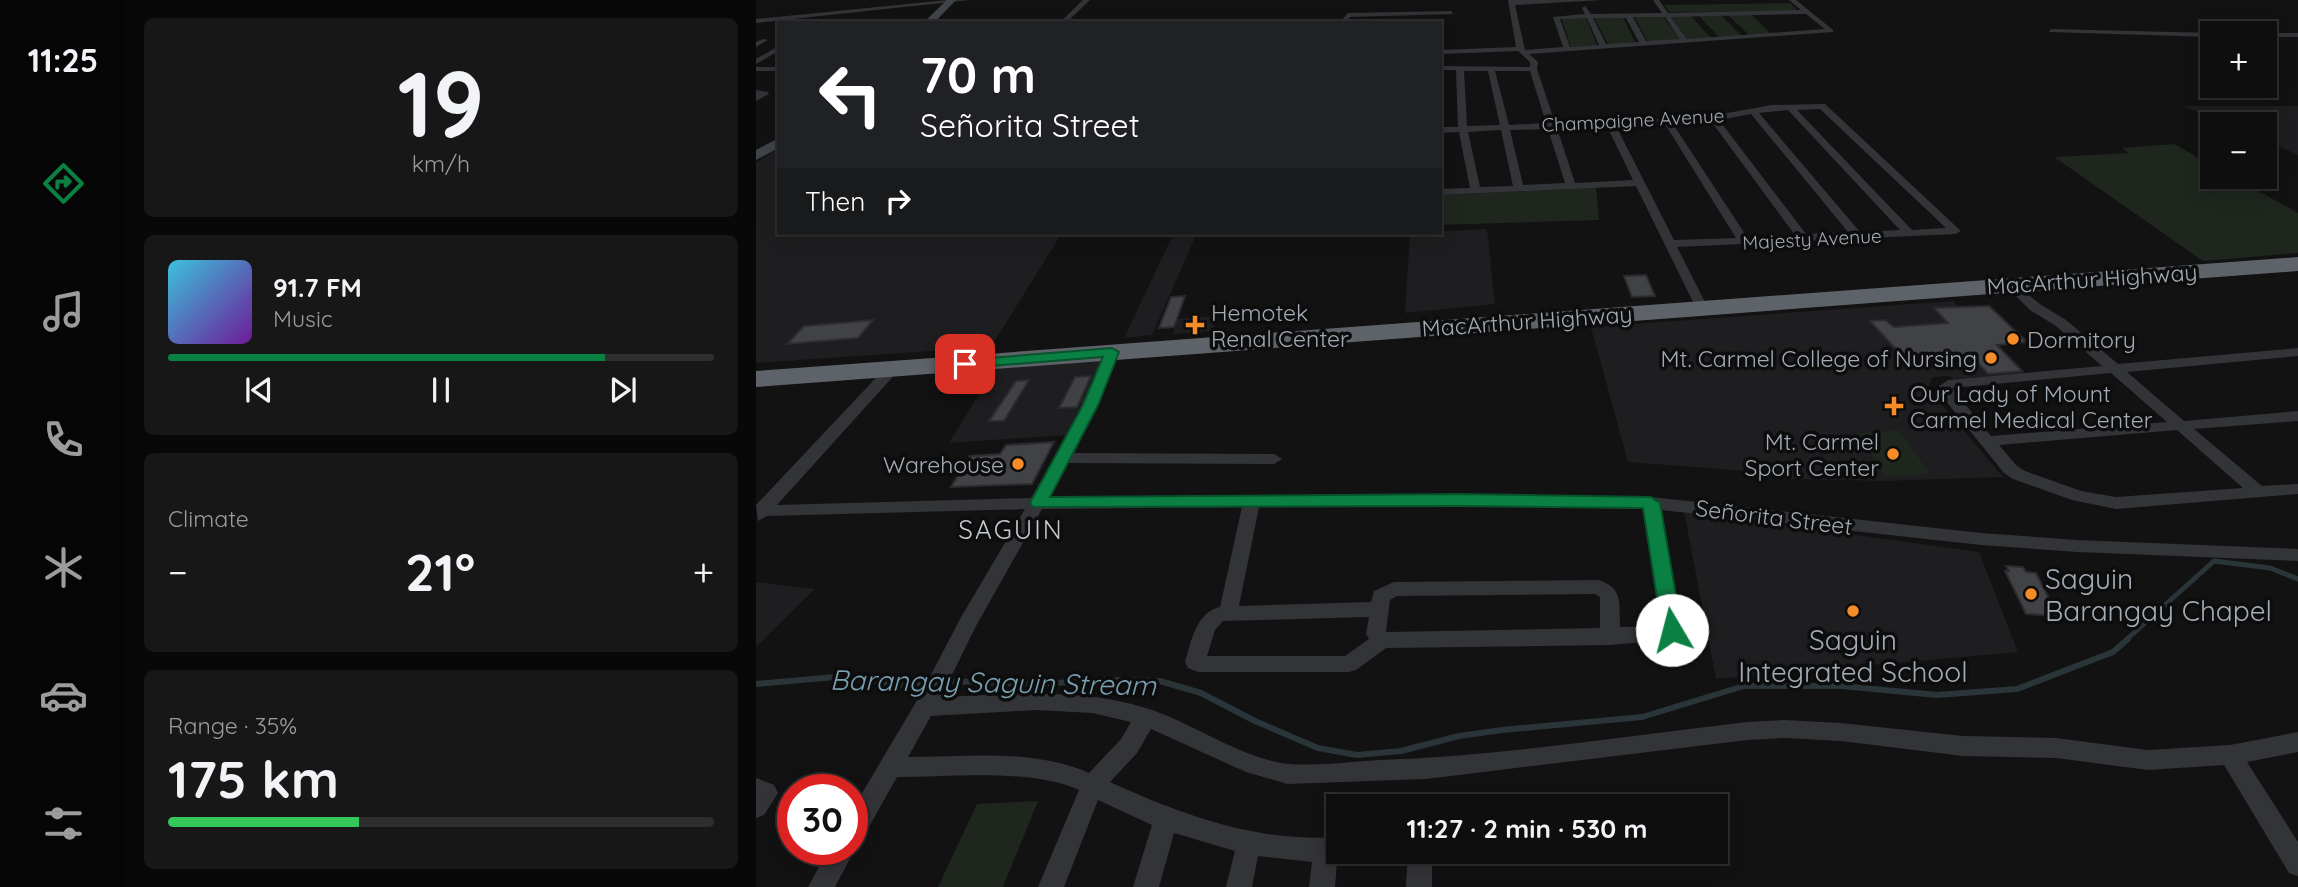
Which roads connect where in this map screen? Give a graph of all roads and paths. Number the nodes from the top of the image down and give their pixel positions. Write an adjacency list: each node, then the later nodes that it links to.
1 (967, 0): 4 (street)
2 (1087, 0): 24 (street)
3 (1600, 0): 9 (street)
4 (952, 1): 23 (main road); 29 (street)
5 (1793, 1): 8 (street); 11 (street)
6 (1511, 2): 9 (street); 51 (street)
7 (1658, 2): 10 (street); 18 (street)
8 (1781, 2)
9 (1583, 3): 21 (street)
10 (1673, 4)
11 (1808, 12): 16 (street); 37 (street)
12 (1400, 13): 13 (street); 17 (street); 27 (street)
13 (1451, 13)
14 (1723, 13): 15 (street); 19 (street); 30 (street)
15 (1752, 13): 16 (street); 28 (street)
16 (1782, 13): 22 (street)
17 (1375, 14): 25 (street); 26 (street)
18 (1666, 14): 19 (street); 20 (street); 45 (street)
19 (1694, 14): 31 (street)
20 (1628, 15): 21 (street); 46 (street)
21 (1588, 16): 48 (street); 50 (street)
22 (1790, 20)
23 (930, 21)
24 (1064, 21)
25 (1343, 21)
26 (1372, 21)
27 (1398, 21)
28 (1761, 21)
29 (756, 22)
30 (1732, 22)
31 (1702, 23)
32 (1798, 27): 37 (street)
33 (1769, 29): 41 (street)
34 (1740, 30): 42 (street)
35 (1709, 31): 44 (street)
36 (2051, 31): 38 (street)
37 (1807, 34): 41 (street)
38 (2200, 35)
39 (2277, 35): 40 (street)
40 (2298, 35)
41 (1777, 36): 42 (street)
42 (1748, 38): 44 (street)
43 (765, 40): 47 (street)
44 (1717, 40): 45 (street)
45 (1686, 42): 46 (street)
46 (1644, 44): 48 (street)
47 (756, 45)
48 (1604, 47): 50 (street)
49 (777, 49): 53 (street)
50 (1567, 49): 51 (street)
51 (1521, 50): 52 (street); 61 (street)
52 (1442, 52)
53 (756, 62)
54 (777, 63): 59 (street)
55 (1442, 68): 56 (street)
56 (1460, 68): 57 (street); 72 (street)
57 (1491, 68): 61 (street); 70 (street)
58 (756, 69): 59 (street)
59 (769, 69): 60 (street)
60 (777, 69)
61 (1533, 69): 69 (street)
62 (756, 92): 63 (street)
63 (756, 99)
64 (1790, 107): 65 (street, Champaigne Avenue); 80 (street, Champaigne Avenue); 81 (street)
65 (1753, 111): 66 (street, Champaigne Avenue); 82 (street)
66 (1713, 118): 67 (street, Champaigne Avenue); 83 (street)
67 (1667, 121): 68 (street, Champaigne Avenue); 84 (street)
68 (1610, 123): 69 (street, Champaigne Avenue); 75 (street)
69 (1549, 125): 70 (street, Champaigne Avenue); 76 (street)
70 (1504, 127): 72 (street, Champaigne Avenue); 77 (street)
71 (1442, 130): 72 (street, Champaigne Avenue)
72 (1463, 130): 78 (street)
73 (777, 143): 74 (main road)
74 (756, 156)
75 (1638, 183): 76 (street); 85 (street)
76 (1571, 186): 77 (street)
77 (1519, 188): 78 (street)
78 (1476, 190): 79 (street)
79 (1442, 192)
80 (1955, 231): 81 (street, Majesty Avenue)
81 (1910, 234): 82 (street, Majesty Avenue)
82 (1858, 237): 83 (street, Majesty Avenue)
83 (1804, 239): 84 (street, Majesty Avenue)
84 (1745, 242): 85 (street, Majesty Avenue)
85 (1670, 244): 88 (street)
86 (2298, 264): 87 (highway, MacArthur Highway)
87 (2017, 285): 88 (highway, MacArthur Highway); 92 (street)
88 (1702, 308): 89 (highway, MacArthur Highway)
89 (1112, 352): 91 (highway, MacArthur Highway); 97 (street)
90 (2298, 352): 92 (street)
91 (892, 368): 93 (highway, MacArthur Highway); 104 (street)
92 (2115, 368): 95 (street); 96 (street)
93 (756, 379)
94 (2298, 416): 95 (street)
95 (2181, 426): 96 (street); 100 (street)
96 (1989, 442): 100 (street)
97 (1063, 458): 98 (street); 102 (street)
98 (1274, 459)
99 (2298, 489): 100 (street)
100 (2258, 492)
101 (1252, 502): 102 (street, Señorita Street); 103 (street, Señorita Street); 107 (street)
102 (1039, 503): 104 (street, Señorita Street); 110 (street)
103 (1651, 503): 105 (street, Señorita Street); 108 (street)
104 (758, 513)
105 (2298, 555)
106 (1379, 609): 107 (street); 108 (street); 109 (street)
107 (1228, 612): 109 (street)
108 (1610, 637): 109 (street)
109 (1382, 640)
110 (928, 703): 111 (street); 114 (street)
111 (1146, 717): 113 (street); 115 (street)
112 (2298, 742): 113 (street)
113 (2230, 755): 124 (street)
114 (891, 767): 115 (street); 117 (street)
115 (1092, 786): 119 (street); 127 (street)
116 (756, 789): 118 (street)
117 (868, 806)
118 (756, 807)
119 (1166, 820): 120 (street); 128 (street)
120 (1249, 843): 121 (street); 129 (street)
121 (1326, 849)
122 (1329, 864): 130 (street)
123 (1420, 864): 131 (street)
124 (2298, 864)
125 (834, 865): 126 (street)
126 (821, 887)
127 (1051, 887)
128 (1146, 887)
129 (1239, 887)
130 (1322, 887)
131 (1419, 887)

